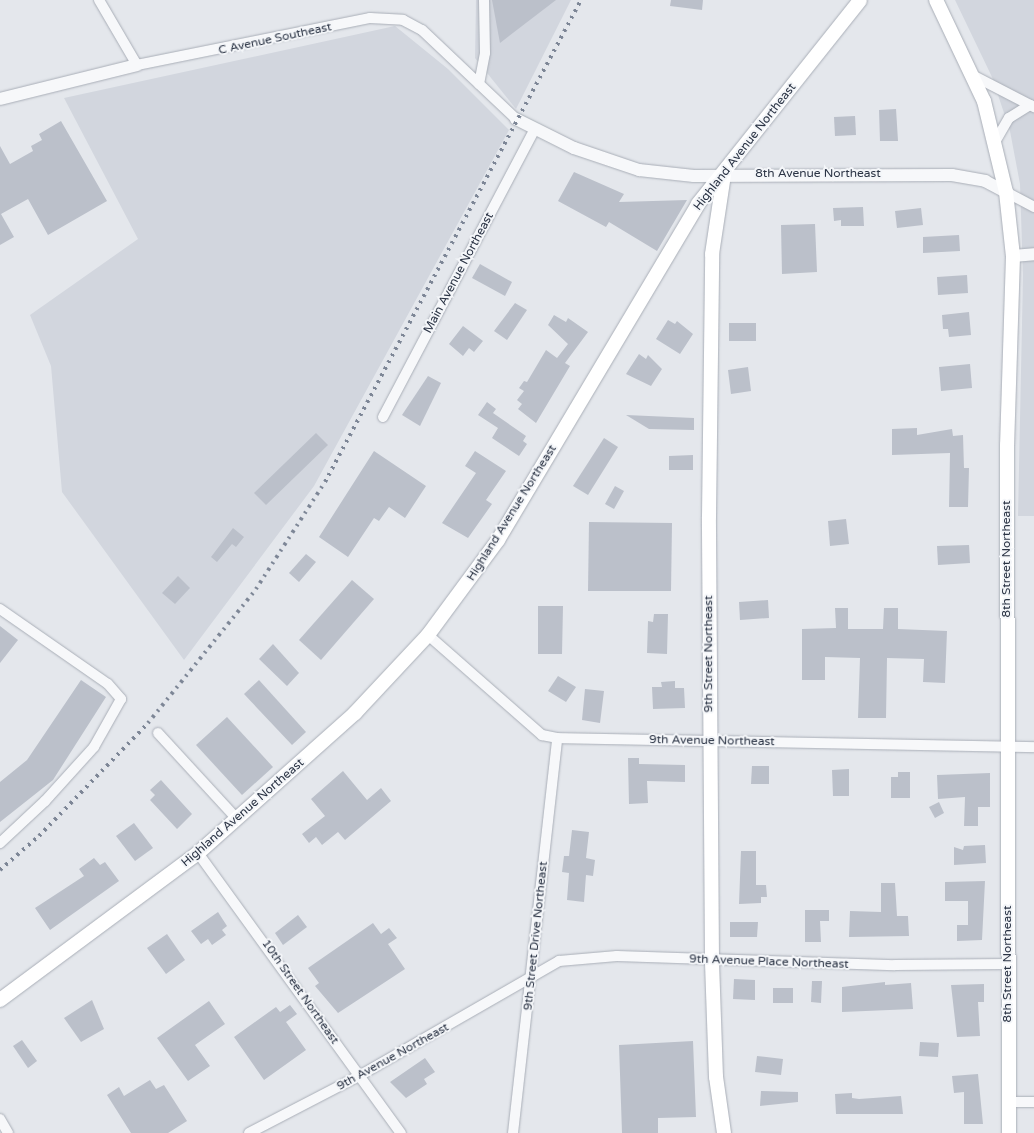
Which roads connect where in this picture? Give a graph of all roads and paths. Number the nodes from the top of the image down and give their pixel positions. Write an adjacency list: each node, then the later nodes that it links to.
1 (99, 0): 5 (street)
2 (484, 0): 7 (street)
3 (860, 0): 13 (main road, Highland Avenue Northeast)
4 (936, 0): 6 (main road, 8th Street Northeast)
5 (137, 65): 7 (street, C Avenue Southeast); 8 (street, C Avenue Southeast)
6 (974, 76): 9 (street); 12 (main road, 8th Street Northeast)
7 (479, 84): 10 (street, C Avenue Southeast)
8 (0, 99)
9 (1032, 106): 12 (street)
10 (516, 119): 11 (street, 8th Avenue Northeast)
11 (534, 130): 13 (street, 8th Avenue Northeast); 18 (street, Main Avenue Northeast)
12 (995, 142): 14 (main road, 8th Street Northeast)
13 (724, 174): 14 (street, 8th Avenue Northeast); 20 (main road, Highland Avenue Northeast); 23 (main road, 9th Street Northeast)
14 (1006, 192): 15 (street, 8th Avenue Northeast); 17 (main road, 8th Street Northeast)
15 (1034, 207)
16 (1034, 254): 17 (street)
17 (1013, 256): 24 (main road, 8th Street Northeast)
18 (383, 417)
19 (0, 609): 27 (street)
20 (428, 635): 22 (street, 9th Avenue Northeast); 26 (main road, Highland Avenue Northeast)
21 (158, 733): 26 (street)
22 (557, 738): 23 (street, 9th Avenue Northeast); 31 (street, 9th Street Drive Northeast)
23 (709, 741): 24 (street, 9th Avenue Northeast); 29 (main road, 9th Street Northeast)
24 (1008, 746): 25 (street, 9th Avenue Northeast); 30 (main road, 8th Street Northeast)
25 (1034, 746)
26 (237, 819): 28 (main road, Highland Avenue Northeast)
27 (0, 843)
28 (198, 853): 32 (main road, Highland Avenue Northeast); 33 (street, 10th Street Northeast)
29 (712, 960): 30 (street, 9th Avenue Place Northeast); 31 (street, 9th Avenue Place Northeast); 41 (main road, 9th Street Northeast)
30 (1008, 964): 34 (main road, 8th Street Northeast)
31 (533, 973): 33 (street, 9th Avenue Northeast); 40 (street, 9th Street Drive Northeast)
32 (0, 1000)
33 (359, 1076): 38 (street, 9th Avenue Northeast); 39 (street, 10th Street Northeast)
34 (1008, 1102): 35 (street); 42 (main road, 8th Street Northeast)
35 (1034, 1102)
36 (0, 1120): 37 (street)
37 (8, 1133)
38 (249, 1133)
39 (401, 1133)
40 (513, 1133)
41 (724, 1133)
42 (1009, 1133)

